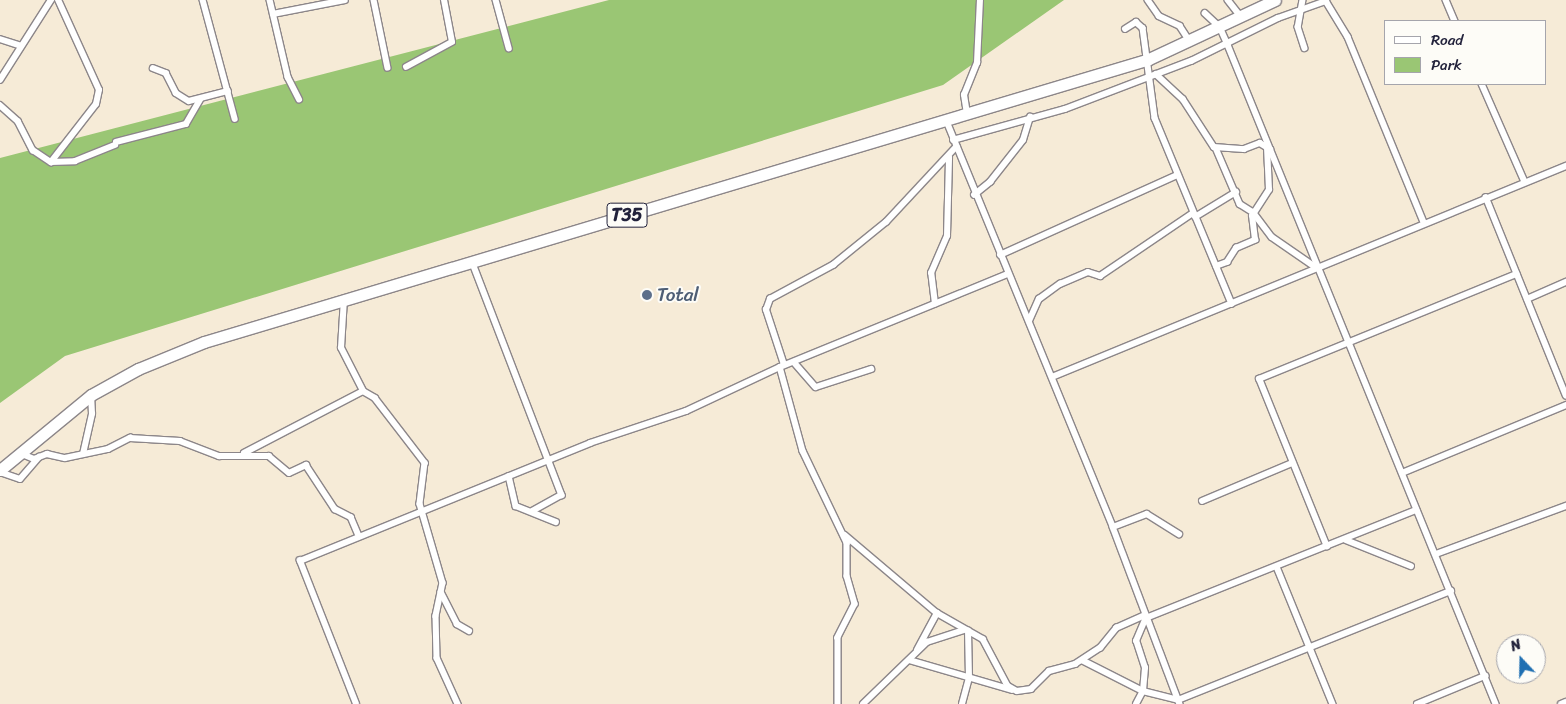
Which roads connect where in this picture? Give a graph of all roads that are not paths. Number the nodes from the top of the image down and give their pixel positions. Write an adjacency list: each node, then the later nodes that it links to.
1 (51, 0): 25 (street)
2 (58, 0): 48 (street)
3 (203, 0): 35 (street)
4 (270, 0): 17 (street)
5 (345, 0): 17 (street)
6 (374, 0): 31 (street)
7 (444, 0): 29 (street)
8 (496, 0): 26 (street)
9 (980, 0): 39 (street)
10 (1148, 0): 23 (street)
11 (1228, 0): 18 (street)
12 (1303, 0): 15 (street)
13 (1446, 0): 19 (street)
14 (1272, 1): 18 (highway, T35)
15 (1302, 8): 24 (street); 27 (street); 57 (street)
16 (1204, 12): 20 (street)
17 (273, 14): 36 (street)
18 (1242, 18): 20 (highway, T35)
19 (1455, 20)
20 (1220, 27): 23 (highway, T35); 24 (street)
21 (1125, 28): 28 (street)
22 (0, 39): 25 (street)
23 (1190, 41): 28 (highway, T35)
24 (1228, 45): 32 (street); 46 (street)
25 (21, 46): 33 (street)
26 (510, 48)
27 (1305, 48)
28 (1149, 58): 32 (street); 39 (highway, T35)
29 (406, 67)
30 (153, 68): 37 (street)
31 (388, 68)
32 (1153, 75): 40 (street); 45 (street); 50 (street)
33 (0, 80)
34 (1482, 85): 51 (street)
35 (228, 91): 37 (street); 41 (street)
36 (299, 99)
37 (200, 100): 48 (street)
38 (0, 106): 48 (street)
39 (967, 115): 42 (highway, T35)
40 (1030, 117): 43 (street); 53 (street)
41 (235, 119)
42 (946, 120): 43 (street); 59 (highway, T35)
43 (953, 140): 44 (street)
44 (956, 147): 47 (street); 53 (street)
45 (1216, 148): 46 (street); 52 (street)
46 (1269, 148): 55 (street); 60 (street)
47 (950, 155): 67 (street); 72 (street)
48 (51, 162)
49 (1566, 166): 51 (street)
50 (1176, 175): 56 (street); 58 (street)
51 (1525, 182): 54 (street)
52 (1236, 192): 55 (street); 56 (street)
53 (974, 195): 58 (street)
54 (1486, 197): 57 (street); 63 (street)
55 (1254, 212): 60 (street); 61 (street)
56 (1194, 215): 61 (street); 69 (street)
57 (1424, 222): 60 (street)
58 (1000, 255): 62 (street)
59 (472, 261): 65 (highway, T35); 83 (street)
60 (1316, 265): 68 (street); 70 (street)
61 (1216, 266): 68 (street)
62 (1008, 274): 67 (street); 69 (street)
63 (1516, 274): 66 (street); 70 (street)
64 (1566, 282): 66 (street)
65 (344, 299): 75 (street); 76 (highway, T35)
66 (1527, 299): 77 (street)
67 (934, 304): 71 (street)
68 (1232, 304): 74 (street)
69 (1029, 321): 74 (street)
70 (1350, 341): 84 (street); 86 (street)
71 (794, 362): 72 (street); 73 (street)
72 (782, 366): 83 (street); 96 (street)
73 (871, 369)
74 (1052, 377): 94 (street)
75 (363, 391): 80 (street); 91 (street)
76 (91, 396): 79 (highway, T35); 81 (street)
77 (1566, 396)
78 (1566, 405): 86 (street)
79 (18, 452): 82 (street); 85 (highway, T35)
80 (244, 453): 81 (street); 97 (street)
81 (83, 454): 82 (street)
82 (39, 457): 85 (street)
83 (547, 462): 87 (street); 92 (street)
84 (1292, 463): 88 (street); 99 (street)
85 (0, 471)
86 (1402, 473): 90 (street)
87 (509, 476): 91 (street); 92 (street)
88 (1202, 501)
89 (1566, 506): 100 (street)
90 (1416, 510): 98 (street); 100 (street)
91 (422, 511): 97 (street); 104 (street)
92 (533, 511): 93 (street)
93 (556, 522)
94 (1113, 527): 95 (street); 106 (street)
95 (1179, 534)
96 (845, 535): 105 (street); 121 (street)
97 (359, 536): 119 (street)
98 (1345, 540): 99 (street); 101 (street)
99 (1327, 547): 102 (street)
100 (1436, 554): 103 (street)
101 (1411, 566)
102 (1277, 567): 106 (street); 109 (street)
103 (1451, 591): 109 (street); 113 (street)
104 (441, 592): 108 (street); 120 (street)
105 (937, 613): 107 (street); 110 (street)
106 (1146, 617): 112 (street); 116 (street); 117 (street)
107 (967, 630): 110 (street); 114 (street); 115 (street)
108 (469, 632)
109 (1311, 650): 117 (street); 125 (street)
110 (916, 652): 111 (street)
111 (909, 660): 114 (street); 122 (street)
112 (1082, 660): 115 (street); 116 (street)
113 (1485, 676): 126 (street); 127 (street)
114 (969, 678): 115 (street); 123 (street)
115 (1014, 690)
116 (1143, 691): 117 (street); 124 (street)
117 (1179, 702)
118 (1566, 702): 128 (street)
119 (356, 704)
120 (458, 704)
121 (838, 704)
122 (863, 704)
123 (962, 704)
124 (1136, 704)
125 (1333, 704)
126 (1417, 704)
127 (1496, 704)
128 (1561, 704)

